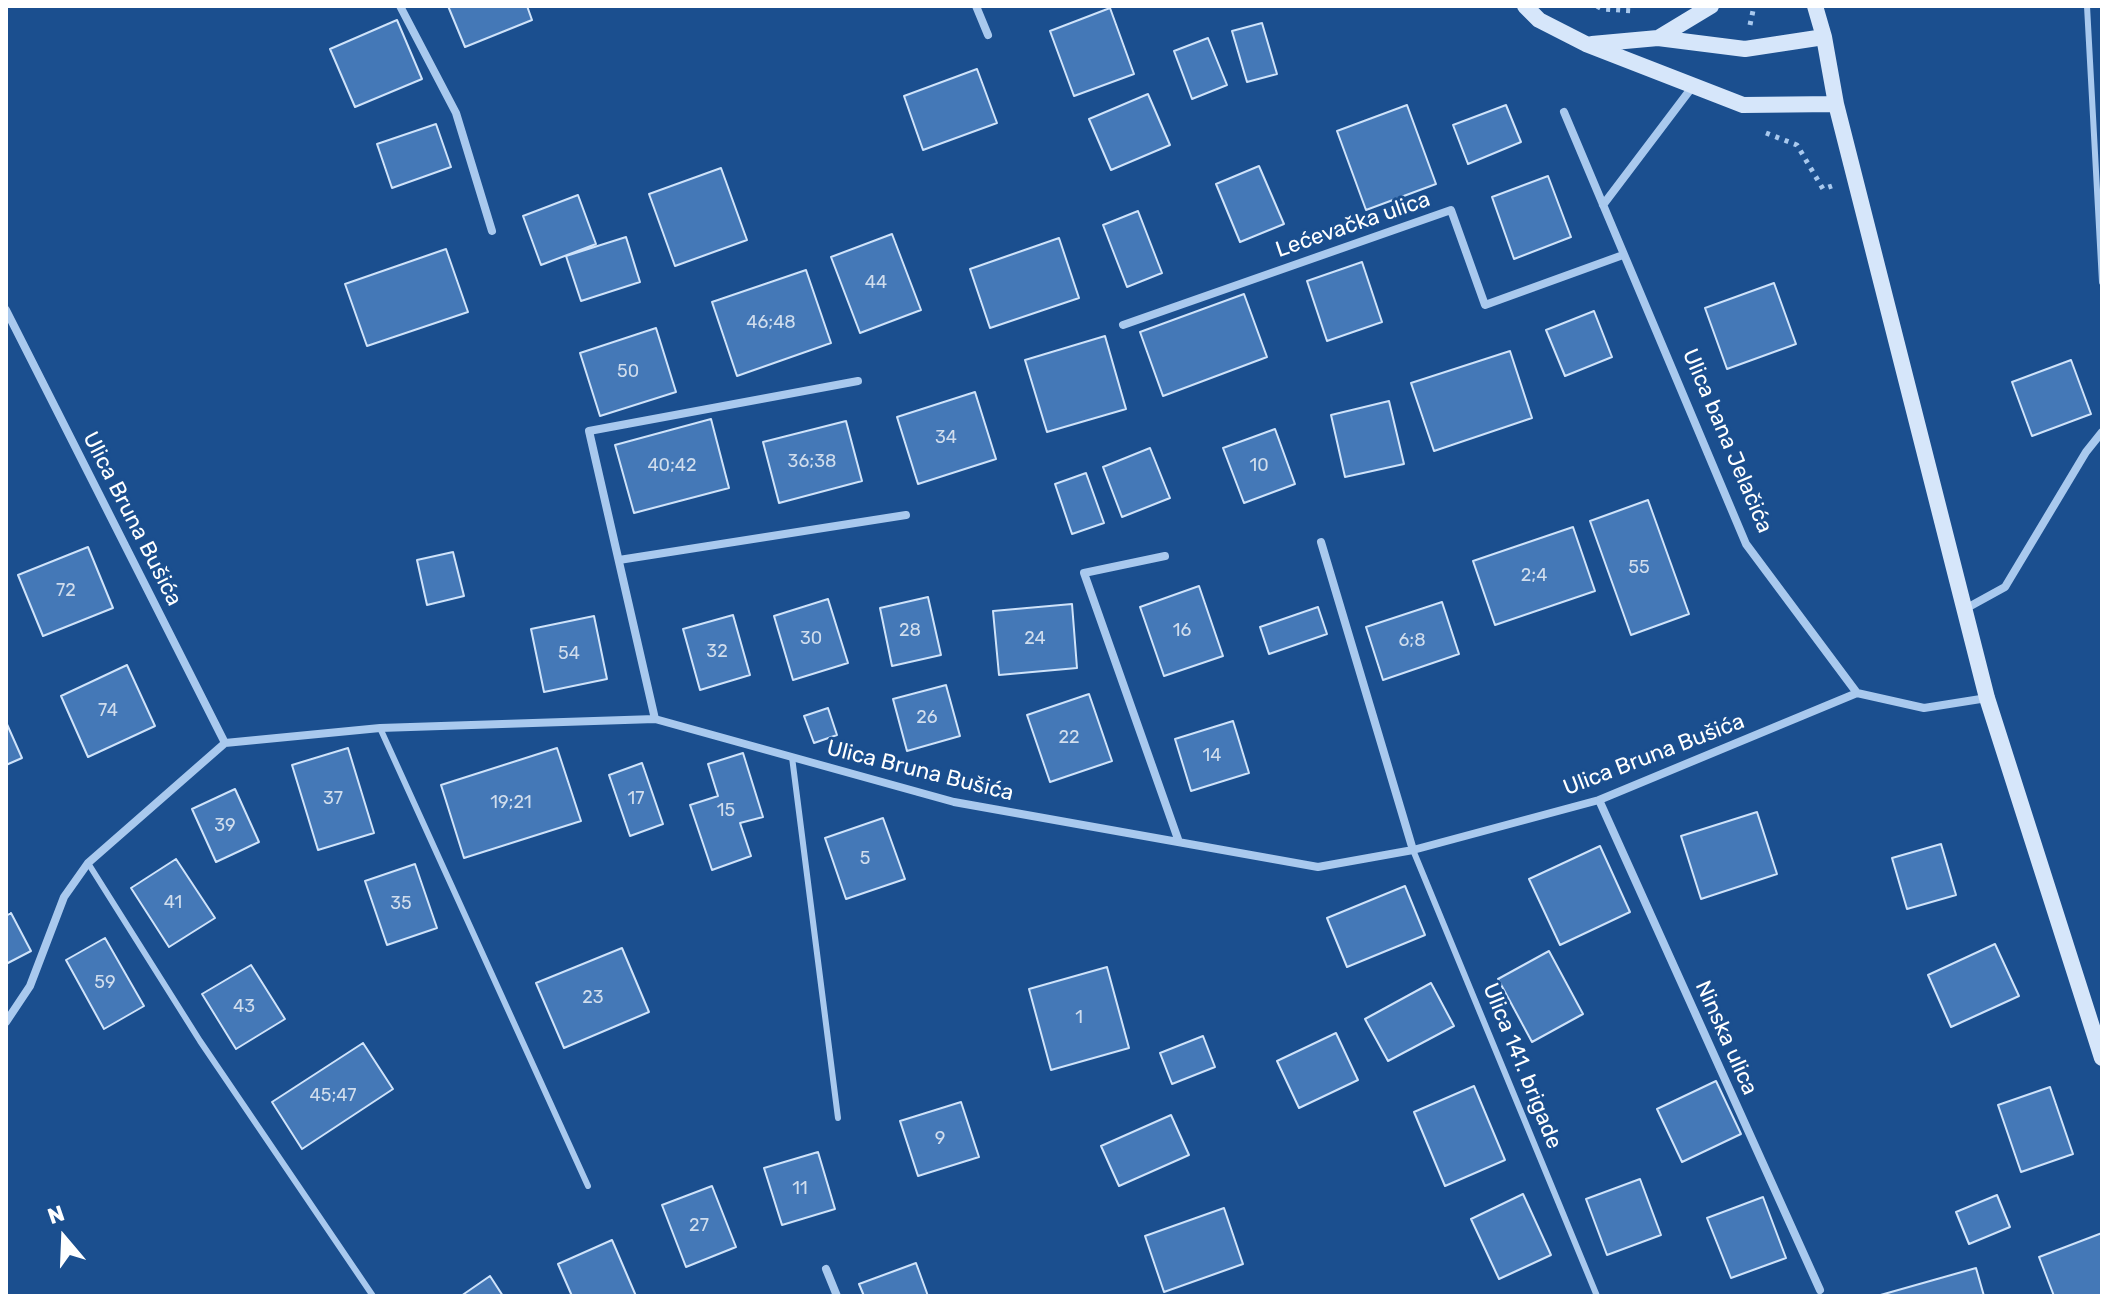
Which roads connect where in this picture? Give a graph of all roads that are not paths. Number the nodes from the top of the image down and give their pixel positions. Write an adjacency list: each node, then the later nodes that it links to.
1 (400, 6): 15 (street)
2 (976, 6): 7 (street)
3 (1525, 6): 10 (main road)
4 (1711, 6): 9 (main road)
5 (1815, 6): 8 (main road)
6 (2087, 6): 17 (lane)
7 (988, 35)
8 (1824, 37): 9 (main road); 12 (main road)
9 (1658, 38): 10 (main road)
10 (1586, 44): 11 (main road)
11 (1693, 86): 12 (main road); 14 (street)
12 (1836, 104): 26 (main road)
13 (1564, 112): 14 (street, Ulica bana Jelačića)
14 (1603, 205): 16 (street, Ulica bana Jelačića)
15 (492, 231)
16 (1623, 255): 19 (street, Lećevačka ulica); 27 (street, Ulica bana Jelačića)
17 (2102, 282)
18 (6, 310): 31 (street, Ulica Bruna Bušića)
19 (1123, 325)
20 (858, 381): 25 (street)
21 (2102, 432): 26 (street)
22 (906, 515): 25 (street)
23 (1321, 542): 35 (street)
24 (1165, 556): 34 (street)
25 (619, 560): 29 (street)
26 (1965, 609): 28 (main road)
27 (1857, 693): 28 (street); 33 (street, Ulica Bruna Bušića)
28 (1987, 698): 38 (main road)
29 (655, 719): 30 (street, Ulica Bruna Bušića); 32 (street, Ulica Bruna Bušića)
30 (380, 728): 31 (street, Ulica Bruna Bušića); 40 (lane)
31 (225, 743): 36 (street)
32 (792, 757): 34 (street, Ulica Bruna Bušića); 39 (lane)
33 (1599, 800): 35 (street, Ulica Bruna Bušića); 42 (street, Ninska ulica)
34 (1179, 842): 35 (street, Ulica Bruna Bušića)
35 (1413, 850): 45 (lane, Ulica 141. brigade)
36 (88, 863): 37 (street); 43 (lane)
37 (6, 1022)
38 (2102, 1058)
39 (838, 1118)
40 (588, 1186)
41 (826, 1269): 44 (street)
42 (1820, 1290)
43 (373, 1296)
44 (837, 1296)
45 (1597, 1296)

